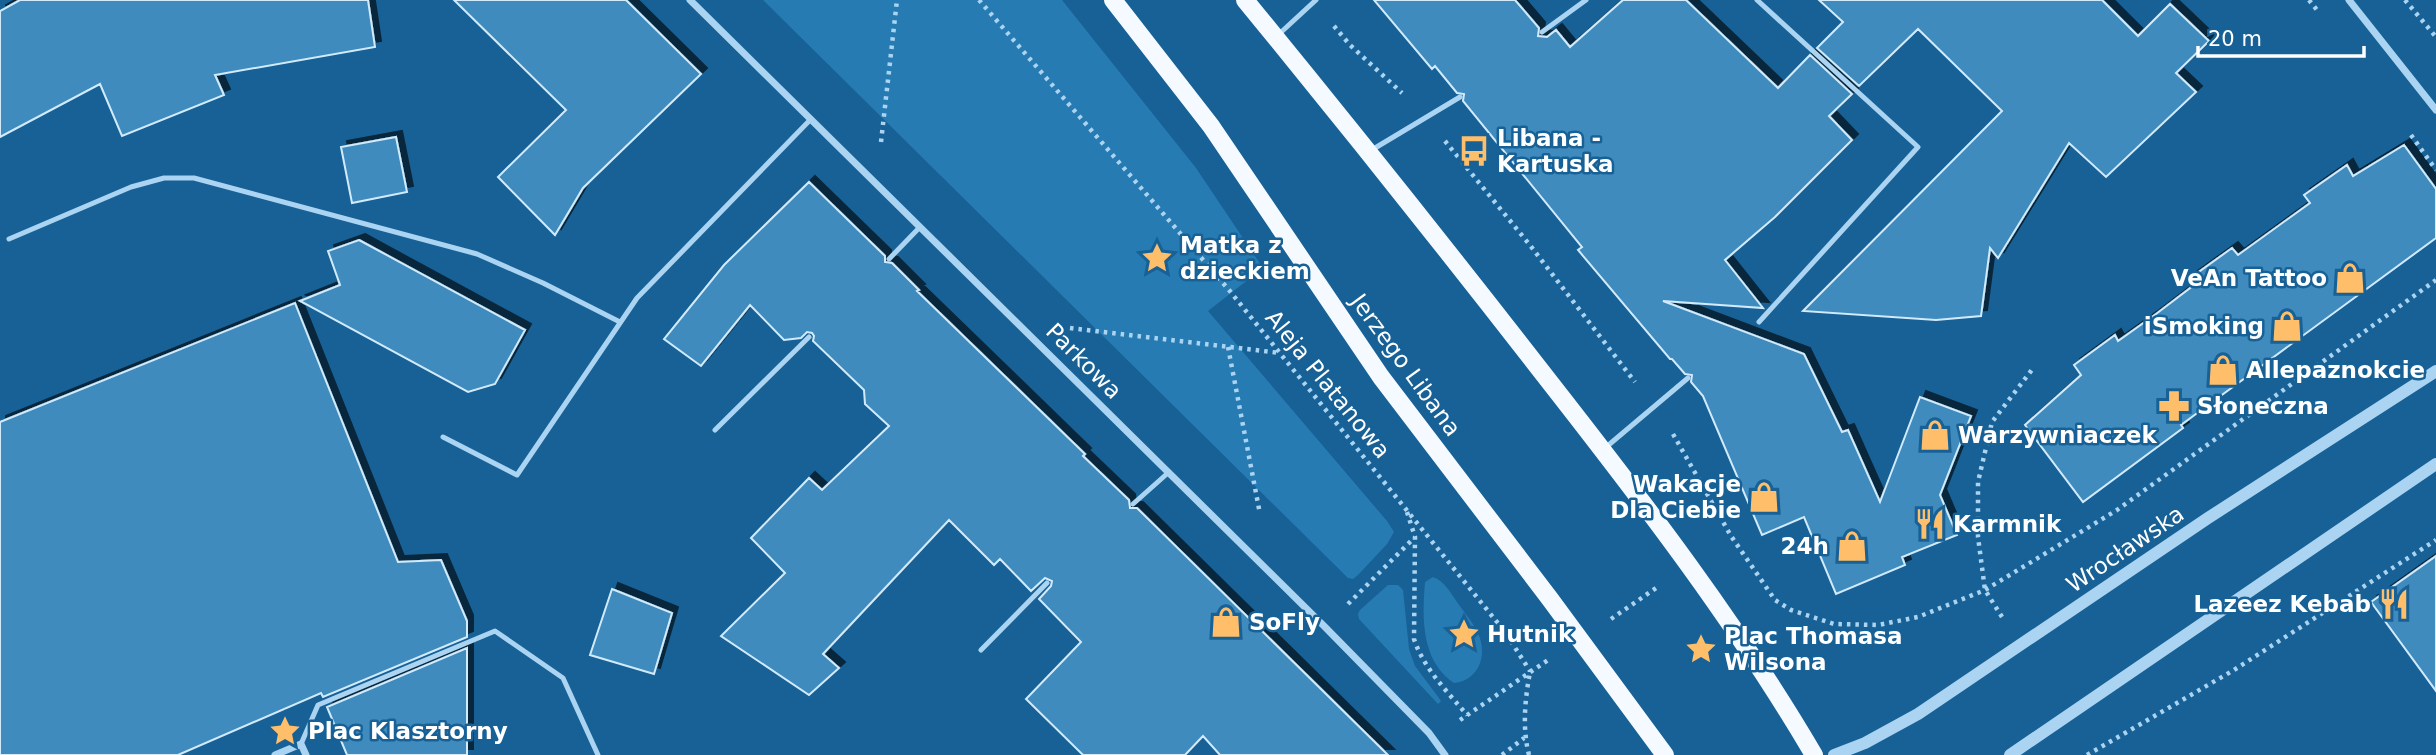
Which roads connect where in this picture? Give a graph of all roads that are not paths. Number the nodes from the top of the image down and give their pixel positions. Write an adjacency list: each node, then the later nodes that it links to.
1 (690, 0): 12 (street, Parkowa)
2 (1113, 0): 35 (main road, Jerzego Libana)
3 (1245, 0): 9 (main road)
4 (1315, 0): 9 (lane)
5 (1586, 0): 8 (lane)
6 (1757, 0): 18 (lane)
7 (2349, 0): 11 (street)
8 (1542, 32)
9 (1276, 37): 13 (main road)
10 (1460, 97): 13 (lane)
11 (2436, 110)
12 (811, 119): 14 (street, Parkowa); 17 (lane)
13 (1368, 152): 24 (main road)
14 (920, 227): 16 (lane); 26 (street, Parkowa)
15 (9, 239): 17 (lane)
16 (889, 259)
17 (620, 322): 23 (lane)
18 (1759, 322)
19 (809, 337): 22 (lane)
20 (2436, 371): 37 (street, Wrocławska)
21 (1688, 378): 24 (lane)
22 (715, 430)
23 (443, 437)
24 (1603, 450): 36 (main road)
25 (2436, 464): 38 (street)
26 (1169, 472): 27 (lane); 34 (street, Parkowa)
27 (1133, 504)
28 (1047, 583): 29 (lane)
29 (981, 650)
30 (301, 744): 31 (street); 32 (street); 33 (lane)
31 (275, 755)
32 (306, 755)
33 (598, 755)
34 (1445, 755)
35 (1665, 755)
36 (1814, 755)
37 (1834, 755)
38 (2010, 755)

